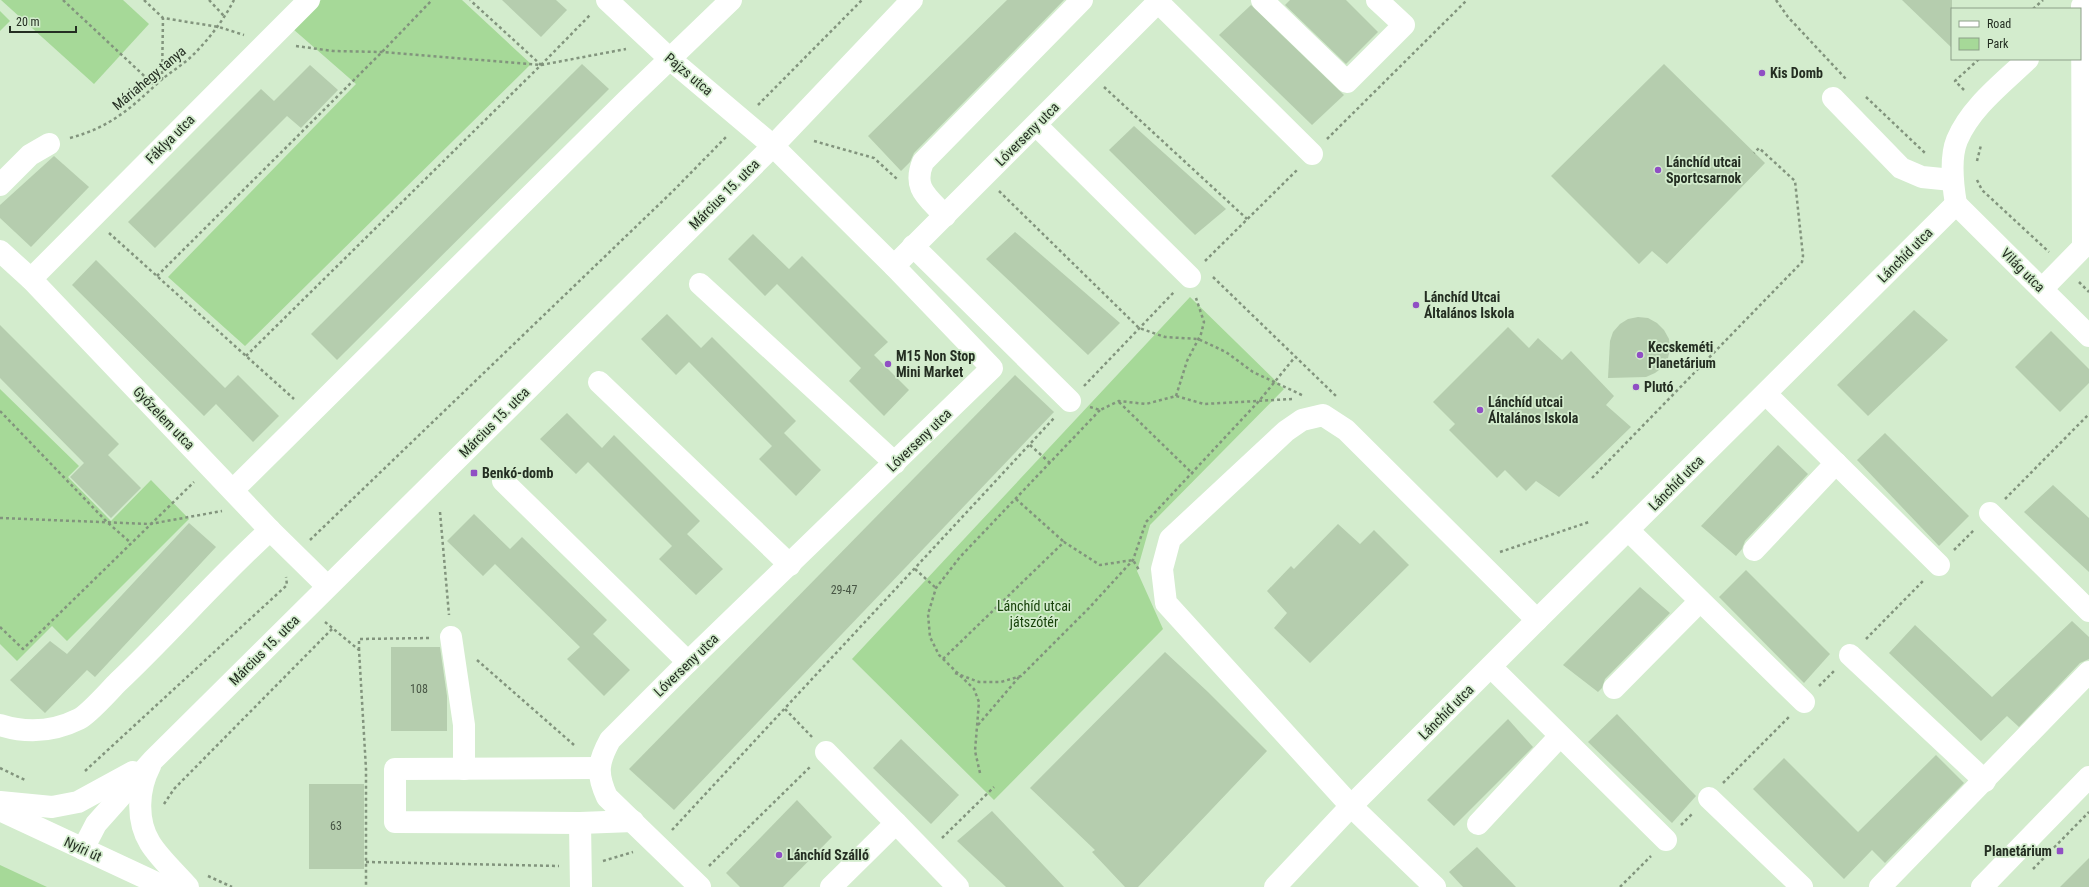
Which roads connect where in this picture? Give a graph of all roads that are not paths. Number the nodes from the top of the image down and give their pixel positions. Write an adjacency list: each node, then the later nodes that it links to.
1 (309, 0): 26 (street, Fáklya utca)
2 (731, 0): 10 (street)
3 (912, 0): 15 (street, Március 15. utca)
4 (1082, 0): 20 (street)
5 (1262, 0): 6 (street)
6 (1377, 0)
7 (1159, 1): 13 (street, Lóverseny utca); 16 (street)
8 (600, 5): 10 (street, Pajzs utca)
9 (2083, 5): 21 (street)
10 (670, 59): 15 (street, Pajzs utca); 36 (street)
11 (2027, 60): 17 (street)
12 (1832, 98): 17 (street)
13 (1036, 125): 20 (street, Lóverseny utca); 25 (street)
14 (49, 144): 18 (street)
15 (772, 146): 24 (street, Pajzs utca); 43 (street, Március 15. utca)
16 (1312, 154)
17 (1952, 180): 19 (street)
18 (0, 185)
19 (1956, 204): 28 (street, Világ utca); 31 (street, Lánchíd utca)
20 (945, 216): 22 (street, Lóverseny utca)
21 (2086, 244): 28 (street)
22 (913, 246): 24 (street, Lóverseny utca); 32 (street)
23 (0, 251): 26 (street, Győzelem utca)
24 (894, 266): 33 (street, Lóverseny utca)
25 (1190, 277)
26 (31, 279): 36 (street, Győzelem utca)
27 (700, 284): 33 (street)
28 (2042, 289): 29 (street, Világ utca)
29 (2089, 336)
30 (599, 382): 41 (street)
31 (1766, 394): 34 (street); 39 (street, Lánchíd utca)
32 (1070, 401)
33 (895, 463): 41 (street, Lóverseny utca)
34 (1836, 463): 40 (street); 42 (street)
35 (503, 481): 49 (street)
36 (233, 490): 38 (street, Győzelem utca)
37 (1990, 514): 45 (street)
38 (270, 530): 43 (street, Győzelem utca); 54 (street)
39 (1628, 530): 44 (street); 46 (street, Lánchíd utca)
40 (1754, 550)
41 (790, 565): 49 (street, Lóverseny utca)
42 (1940, 565)
43 (327, 586): 57 (street, Március 15. utca)
44 (1700, 601): 52 (street); 53 (street)
45 (2089, 611)
46 (1537, 620): 50 (street, Lánchíd utca); 64 (street)
47 (451, 637): 59 (street)
48 (1850, 655): 61 (street)
49 (688, 662): 58 (street, Lóverseny utca)
50 (1490, 667): 55 (street); 64 (street, Lánchíd utca)
51 (2089, 672): 61 (street)
52 (1614, 688)
53 (1804, 702)
54 (0, 725)
55 (1560, 736): 69 (street); 70 (street)
56 (826, 752): 68 (street)
57 (153, 760): 63 (street); 71 (street, Március 15. utca); 73 (street)
58 (599, 768): 59 (street); 66 (street, Lóverseny utca)
59 (464, 769): 67 (street)
60 (2089, 776): 82 (street)
61 (1985, 781): 81 (street)
62 (1709, 798): 80 (street)
63 (0, 802)
64 (1352, 806): 78 (street, Lánchíd utca); 79 (street)
65 (0, 810): 71 (street, Nyíri út)
66 (633, 821): 67 (street); 74 (street, Lóverseny utca)
67 (580, 823): 72 (street)
68 (896, 823): 76 (street); 77 (street)
69 (1478, 824)
70 (1666, 840)
71 (83, 849): 75 (street, Nyíri út)
72 (581, 877)
73 (195, 880)
74 (697, 884)
75 (165, 887)
76 (831, 887)
77 (958, 887)
78 (1275, 887)
79 (1435, 887)
80 (1802, 887)
81 (1880, 887)
82 (1982, 887)

